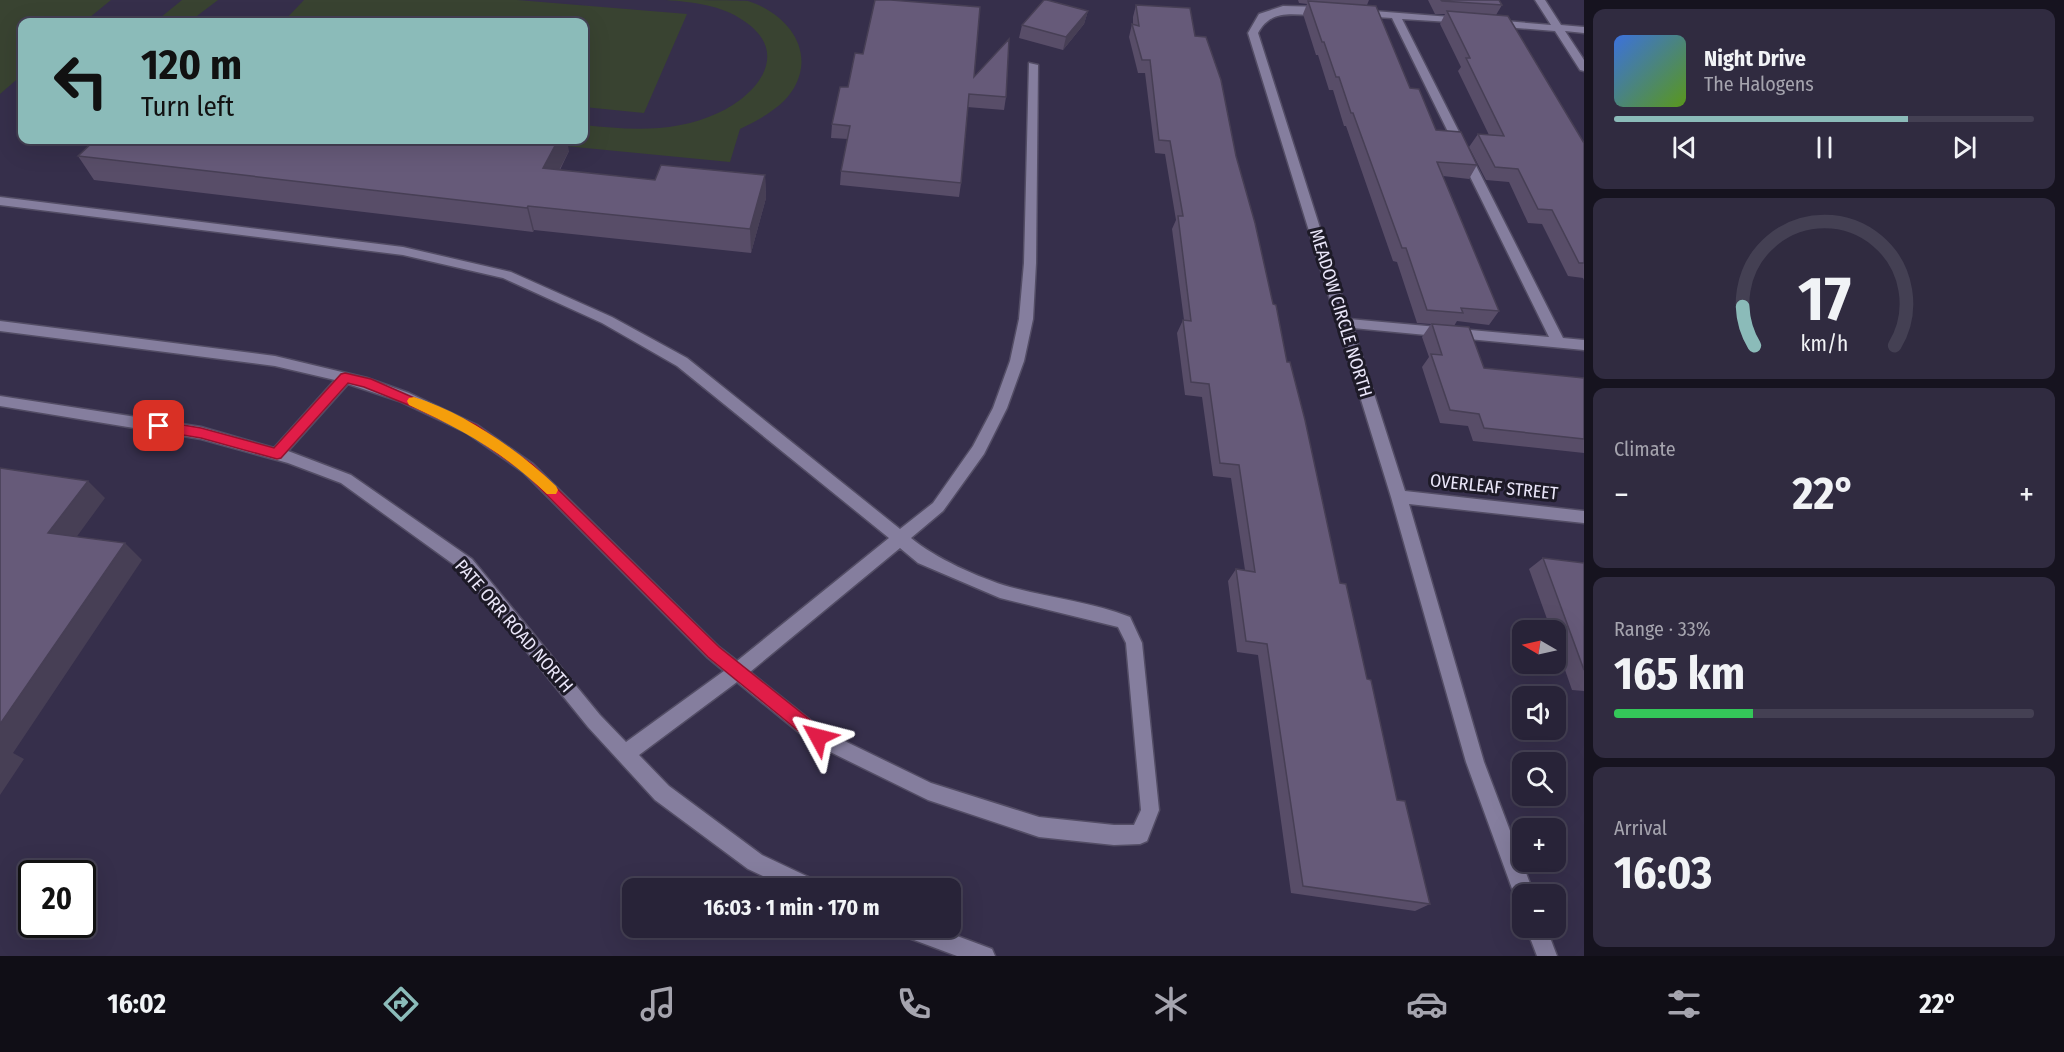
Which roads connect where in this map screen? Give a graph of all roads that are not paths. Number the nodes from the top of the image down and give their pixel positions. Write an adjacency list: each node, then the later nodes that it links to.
1 (1540, 0): 3 (street)
2 (1396, 16): 3 (street, MEADOW CIRCLE NORTH); 8 (street, MEADOW CIRCLE NORTH); 10 (street)
3 (1556, 28): 4 (street, MEADOW CIRCLE NORTH); 6 (street)
4 (1584, 30)
5 (1033, 65): 17 (street)
6 (1584, 68)
7 (0, 201): 17 (street)
8 (1345, 323): 10 (street); 15 (street, MEADOW CIRCLE NORTH)
9 (0, 326): 12 (street)
10 (1559, 343): 11 (street)
11 (1584, 345)
12 (345, 378): 14 (street); 18 (street)
13 (0, 401): 14 (street, PATE ORR ROAD NORTH)
14 (277, 454): 19 (street, PATE ORR ROAD NORTH)
15 (1399, 497): 16 (street, OVERLEAF STREET); 21 (street, MEADOW CIRCLE NORTH)
16 (1584, 517)
17 (900, 539): 18 (street); 18 (street)
18 (737, 672): 19 (street)
19 (625, 754): 20 (street, PATE ORR ROAD NORTH)
20 (789, 878)
21 (1520, 884)
22 (935, 938): 24 (street)
23 (1540, 938): 25 (street)
24 (985, 956)
25 (1547, 956)

